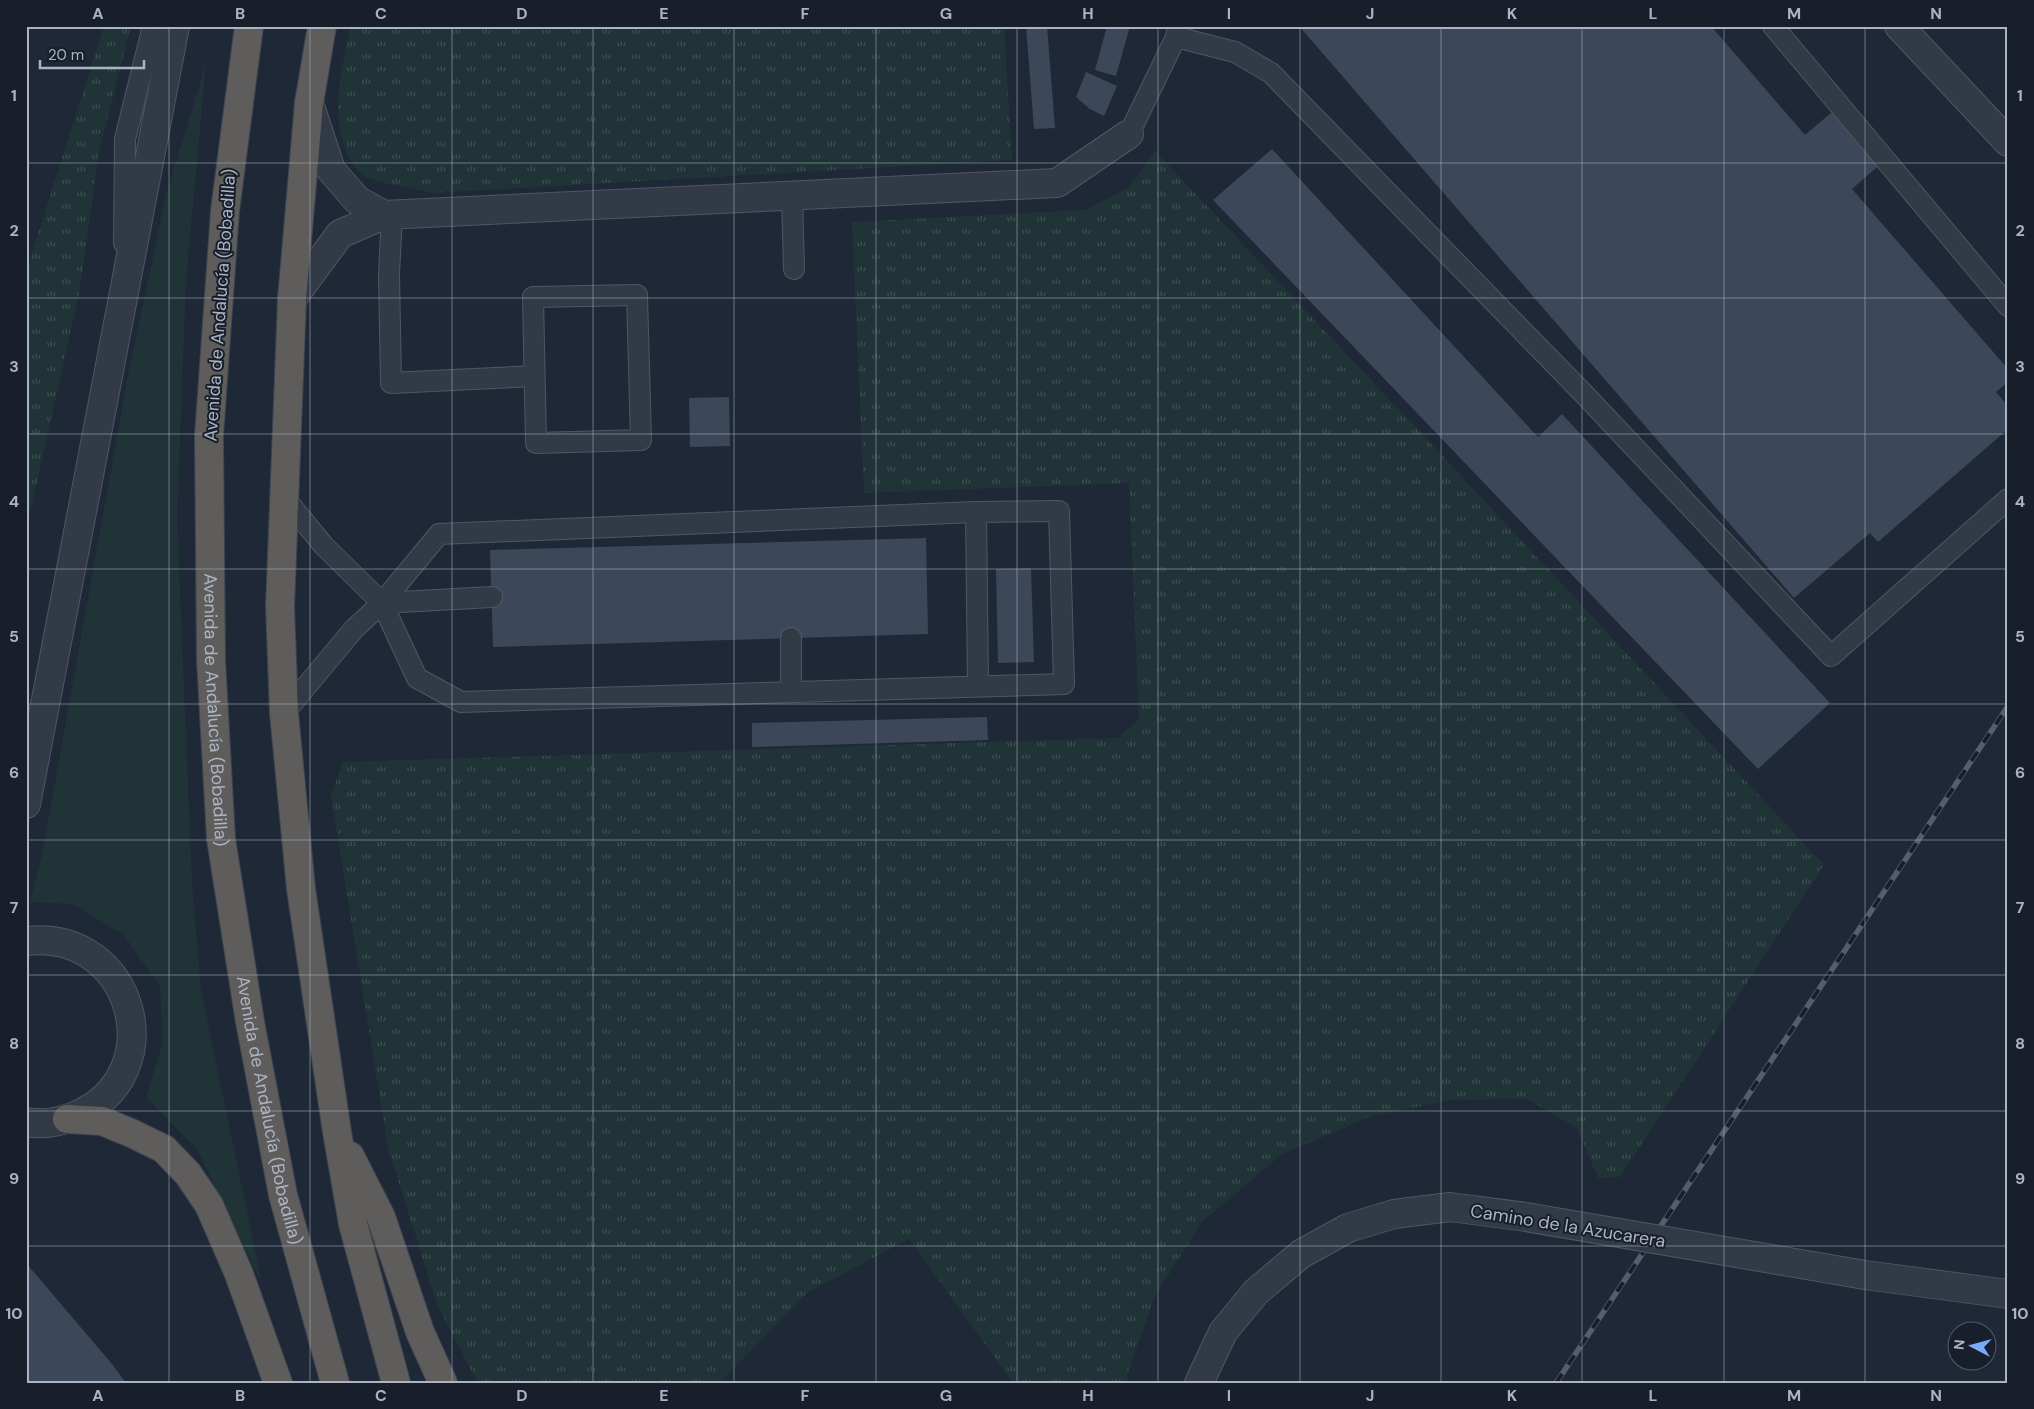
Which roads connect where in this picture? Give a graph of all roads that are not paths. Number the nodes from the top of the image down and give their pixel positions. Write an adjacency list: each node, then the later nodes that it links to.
1 (153, 26): 14 (lane)
2 (175, 26): 14 (street)
3 (249, 26): 33 (highway, Avenida de Andalucía (Bobadilla))
4 (322, 26): 8 (highway)
5 (1773, 26): 16 (lane)
6 (1899, 26): 10 (street)
7 (1177, 32): 9 (lane); 19 (lane)
8 (310, 103): 12 (street); 15 (highway)
9 (1129, 134): 11 (street)
10 (2008, 142)
11 (792, 197): 12 (street); 13 (lane)
12 (388, 215): 15 (street); 17 (lane)
13 (794, 269)
14 (124, 283): 27 (street)
15 (292, 299): 18 (highway)
16 (2008, 306)
17 (534, 376): 17 (lane)
18 (283, 496): 22 (lane); 26 (highway)
19 (2008, 499)
20 (976, 512): 22 (lane); 24 (lane); 24 (lane)
21 (492, 597): 22 (lane)
22 (382, 603): 25 (lane); 26 (lane)
23 (791, 638): 25 (lane)
24 (978, 686): 25 (lane)
25 (791, 692)
26 (284, 713): 30 (highway)
27 (26, 804)
28 (26, 941): 29 (street)
29 (42, 1125): 32 (highway)
30 (337, 1132): 34 (highway); 35 (highway)
31 (2008, 1294): 36 (street, Camino de la Azucarera, bridge)
32 (278, 1383)
33 (334, 1383)
34 (396, 1383)
35 (443, 1383)
36 (1200, 1383)

